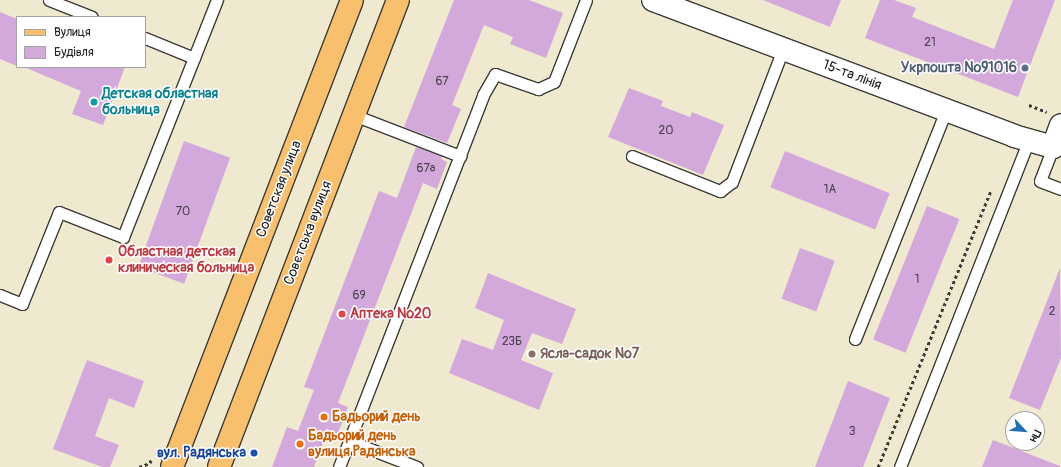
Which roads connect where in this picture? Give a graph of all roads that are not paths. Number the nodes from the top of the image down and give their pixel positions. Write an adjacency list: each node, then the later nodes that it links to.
1 (49, 0): 7 (lane)
2 (217, 0): 10 (lane)
3 (352, 0): 22 (main road, Советская улица)
4 (398, 0): 12 (main road, Совєтська вулиця)
5 (586, 0): 16 (lane)
6 (652, 0): 9 (street, 15-та лінія)
7 (89, 16)
8 (146, 38): 10 (lane)
9 (783, 49): 11 (street, 15-та лінія); 17 (lane)
10 (194, 58): 19 (lane)
11 (946, 110): 14 (street, 15-та лінія); 20 (lane)
12 (354, 115): 16 (lane); 23 (main road, Совєтська вулиця)
13 (1061, 125): 15 (street)
14 (1029, 140): 15 (street, 15-та лінія); 26 (lane)
15 (1053, 147): 18 (lane)
16 (460, 156): 21 (lane)
17 (632, 156)
18 (1061, 189)
19 (0, 295)
20 (855, 339)
21 (349, 442): 24 (lane); 25 (lane)
22 (172, 467)
23 (219, 467)
24 (339, 467)
25 (417, 467)
26 (900, 467)

